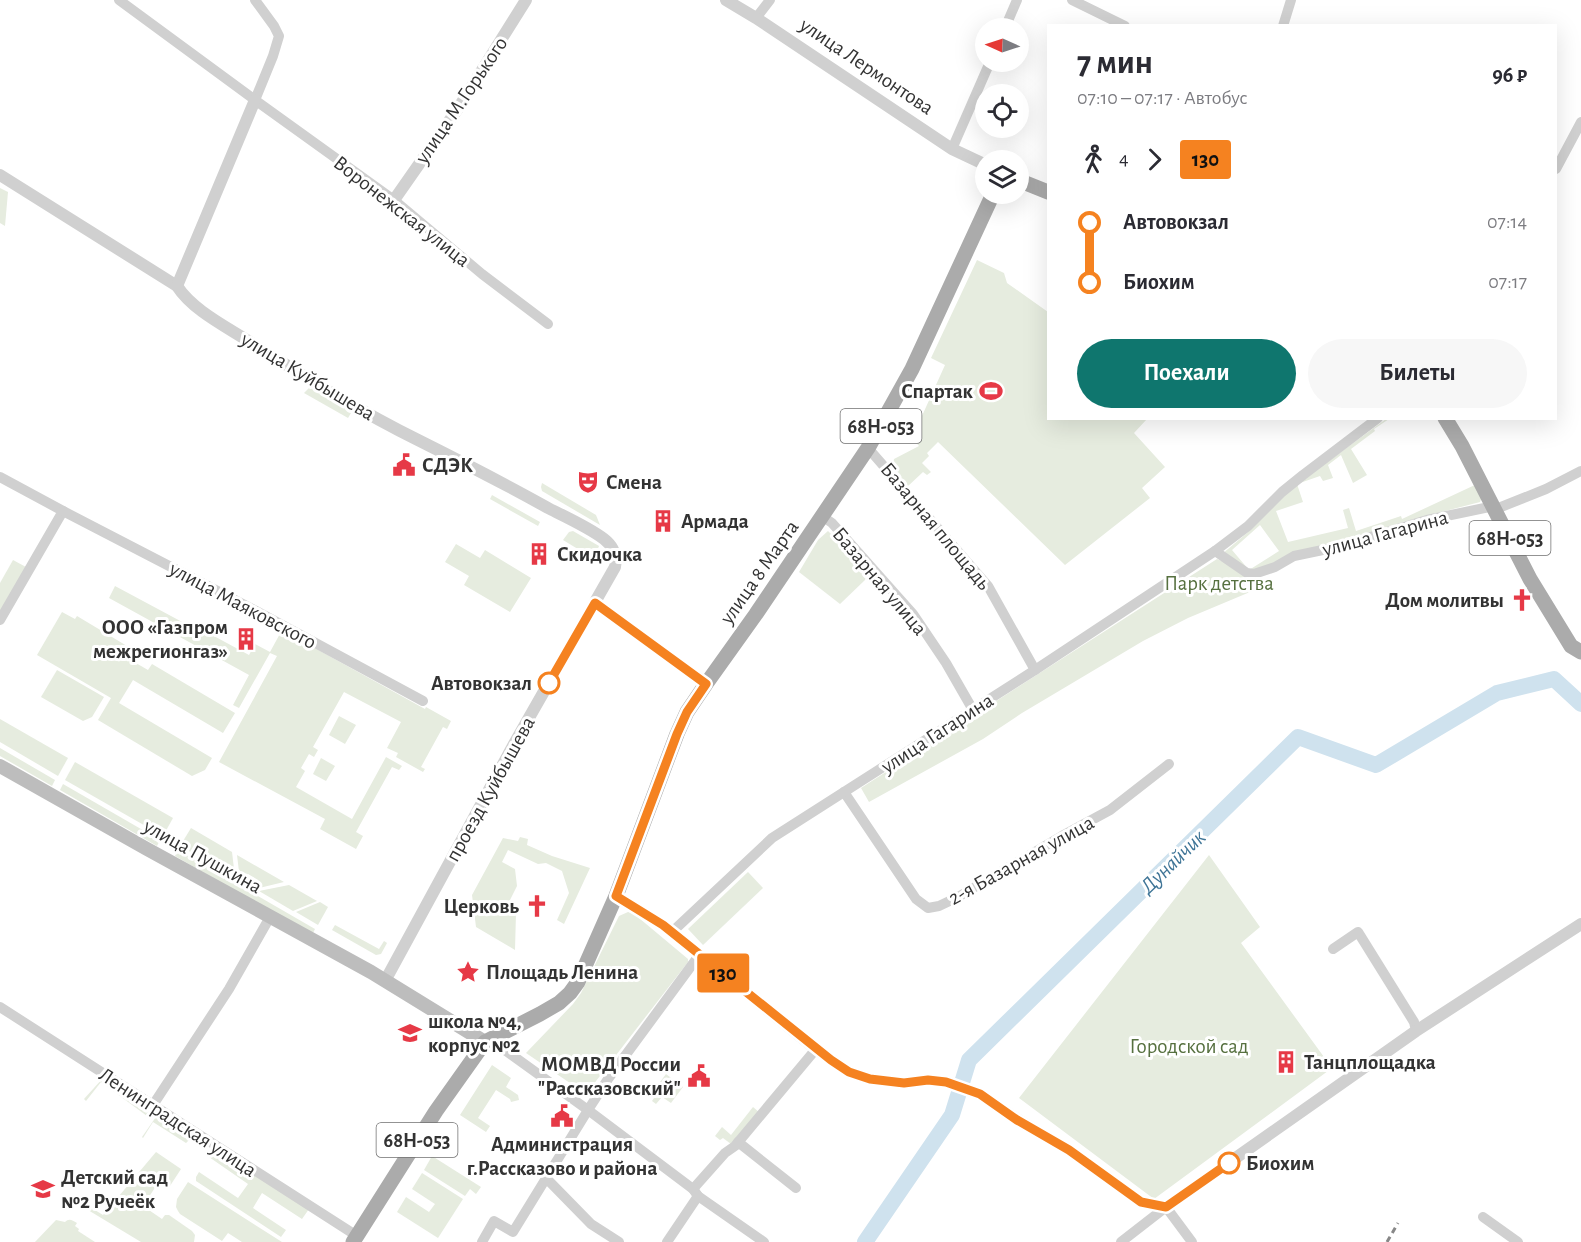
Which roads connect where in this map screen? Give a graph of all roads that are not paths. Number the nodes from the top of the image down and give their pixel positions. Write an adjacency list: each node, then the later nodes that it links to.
1 (119, 0): 14 (street, Воронежская улица)
2 (255, 0): 14 (street)
3 (526, 0): 22 (street, улица М.Горького)
4 (726, 0): 9 (street, улица Лермонтова)
5 (770, 0): 9 (street)
6 (1017, 0): 10 (street)
7 (1072, 0): 11 (street)
8 (1291, 0): 12 (street)
9 (756, 18): 16 (street, улица Лермонтова)
10 (1009, 18)
11 (1121, 24)
12 (1284, 24)
13 (986, 72): 16 (street)
14 (255, 100): 22 (street, Воронежская улица); 24 (street)
15 (1581, 122): 18 (street)
16 (952, 149): 17 (street, улица Лермонтова)
17 (975, 160)
18 (1557, 167)
19 (0, 175): 24 (street, улица Куйбышева)
20 (1029, 184): 21 (main road)
21 (1047, 192)
22 (394, 200): 25 (street, Воронежская улица)
23 (988, 204): 28 (main road, улица 8 Марта / 68Н-053)
24 (177, 286): 35 (street, улица Куйбышева)
25 (548, 324)
26 (1375, 420): 34 (street, улица Гагарина)
27 (1446, 420): 31 (main road, 68Н-053)
28 (868, 448): 33 (main road, улица 8 Марта / 68Н-053); 39 (street, Базарная площадь)
29 (1581, 471): 31 (street, улица Гагарина)
30 (0, 477): 32 (street, улица Маяковского)
31 (1495, 508): 34 (street, улица Гагарина); 38 (main road, 68Н-053)
32 (63, 511): 37 (street); 41 (street, улица Маяковского)
33 (822, 516): 40 (main road, улица 8 Марта / 68Н-053); 42 (street, Базарная улица)
34 (1215, 551): 39 (street, улица Гагарина)
35 (615, 567): 36 (street, проезд Куйбышева)
36 (595, 603): 40 (street); 52 (street, проезд Куйбышева)
37 (0, 620)
38 (1581, 652)
39 (1035, 670): 42 (street, улица Гагарина)
40 (706, 684): 46 (main road, улица 8 Марта / 68Н-053)
41 (423, 701)
42 (973, 710): 45 (street, улица Гагарина)
43 (1168, 764): 45 (street, 2-я Базарная улица)
44 (0, 766): 47 (main road, улица Пушкина)
45 (844, 792): 49 (street, улица Гагарина)
46 (616, 896): 49 (street); 55 (main road, улица 8 Марта / 68Н-053)
47 (270, 917): 52 (main road, улица Пушкина); 59 (street)
48 (1581, 924): 54 (street)
49 (672, 932): 51 (street)
50 (1333, 949): 54 (street)
51 (700, 954): 56 (street); 60 (street)
52 (386, 981): 55 (main road)
53 (0, 1007): 59 (street, Ленинградская улица)
54 (1416, 1031): 65 (street)
55 (488, 1041): 57 (main road, 68Н-053); 60 (street)
56 (816, 1049): 61 (street); 65 (street)
57 (468, 1065): 58 (main road, 68Н-053); 68 (main road, 68Н-053)
58 (455, 1084)
59 (153, 1105): 68 (street, Ленинградская улица)
60 (588, 1110): 62 (street); 64 (street)
61 (738, 1142): 63 (street); 64 (street)
62 (546, 1178): 67 (street); 70 (street)
63 (796, 1188)
64 (696, 1193): 71 (street); 72 (street)
65 (1166, 1207): 73 (street); 74 (street)
66 (1483, 1217): 75 (street)
67 (511, 1237): 69 (street)
68 (355, 1239)
69 (482, 1242)
70 (619, 1242)
71 (667, 1242)
72 (764, 1242)
73 (1121, 1242)
74 (1192, 1242)
75 (1518, 1242)

